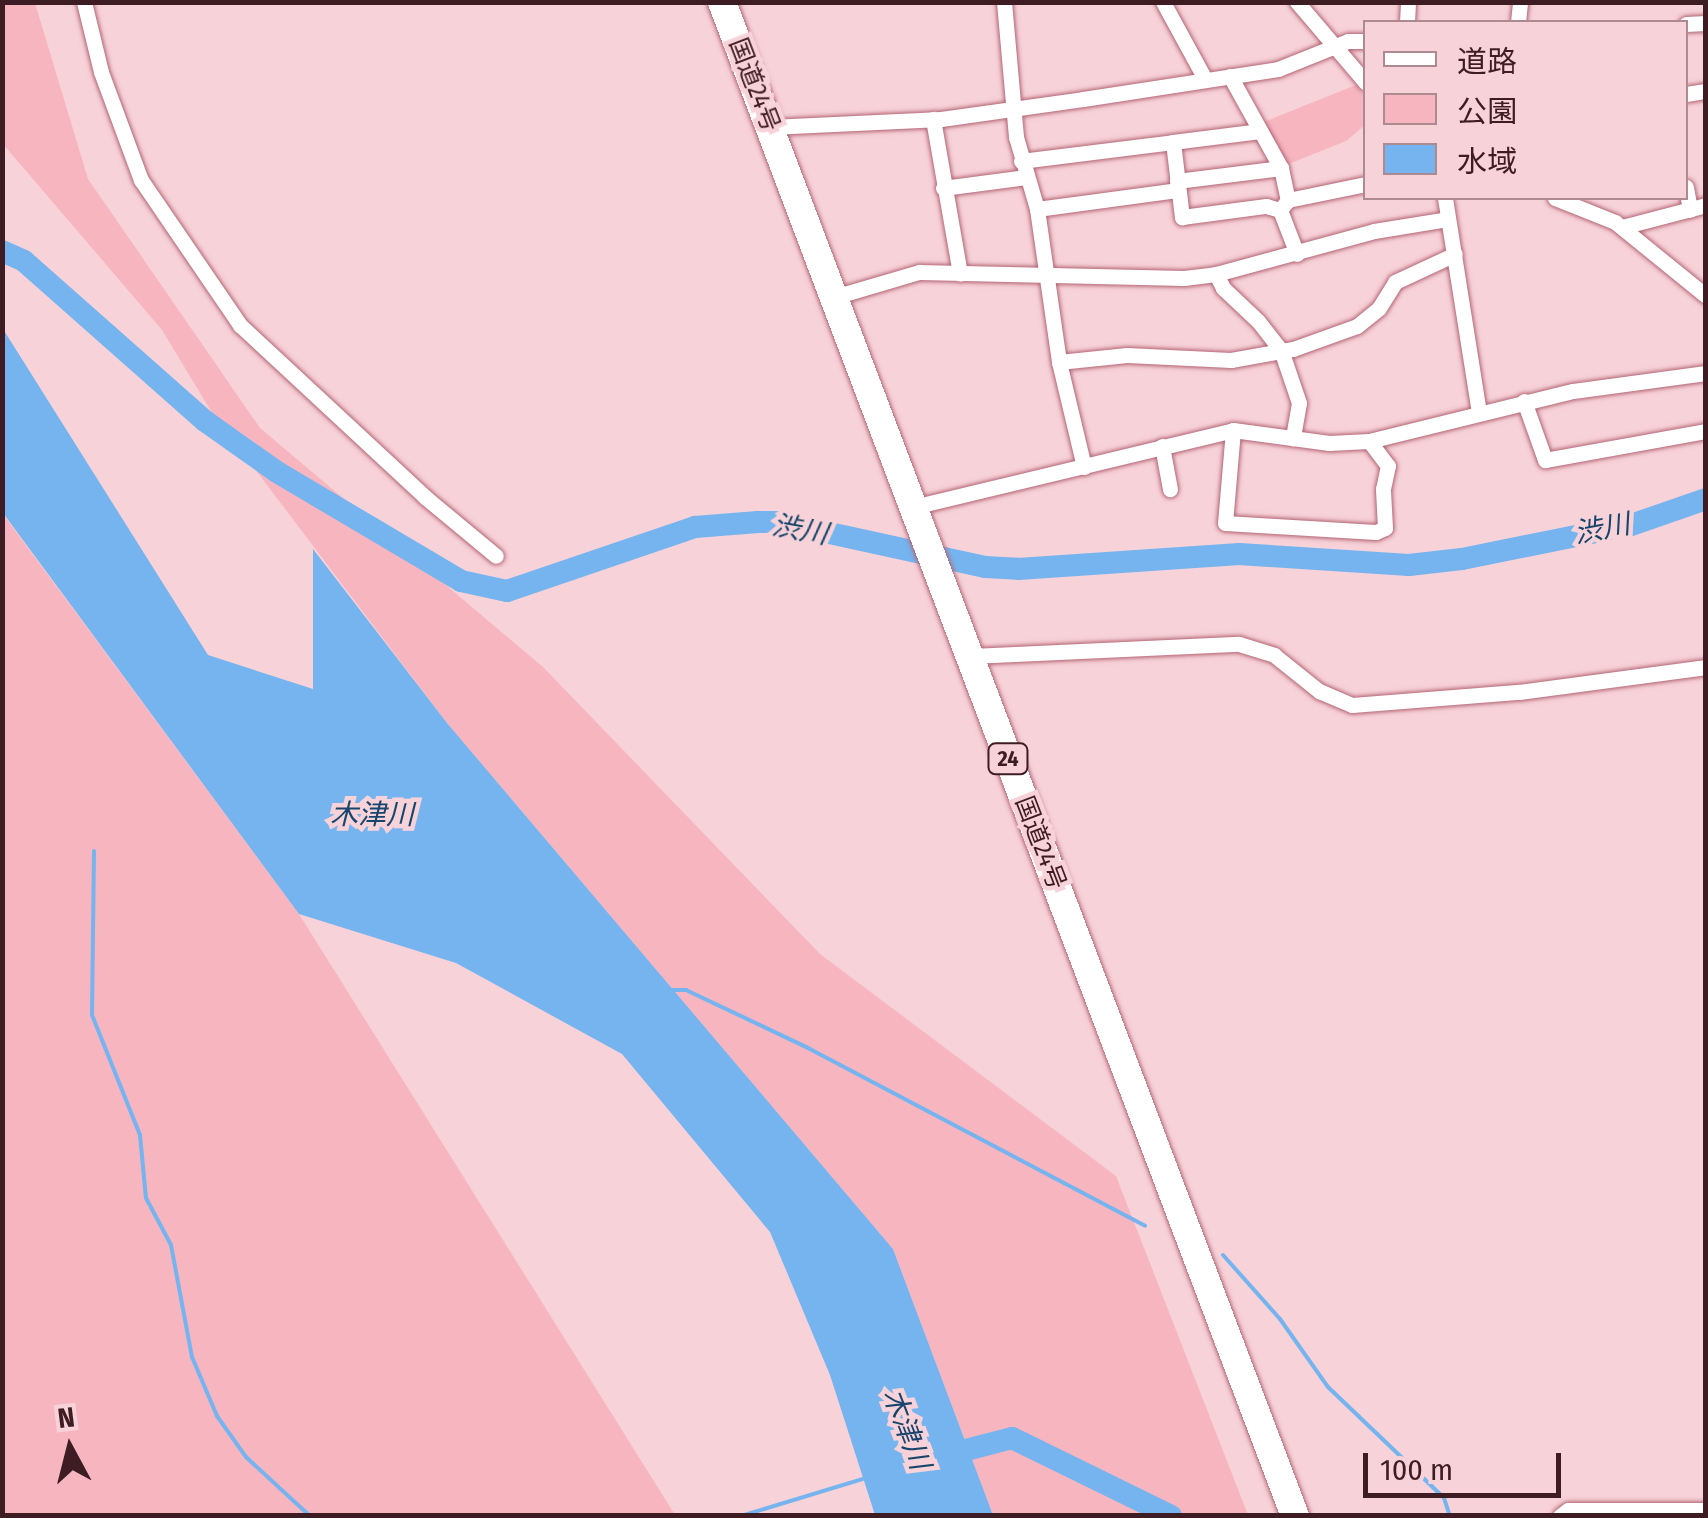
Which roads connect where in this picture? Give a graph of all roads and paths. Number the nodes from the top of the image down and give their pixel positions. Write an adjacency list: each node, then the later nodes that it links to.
1 (84, 2): 49 (street)
2 (722, 2): 13 (highway, 国道24号 / 24)
3 (1004, 2): 11 (street)
4 (1163, 2): 9 (street)
5 (1298, 2): 7 (street)
6 (1363, 41): 7 (street)
7 (1337, 46): 8 (street); 10 (street)
8 (1230, 76): 9 (street); 14 (street)
9 (1204, 79): 11 (street)
10 (1363, 80)
11 (1013, 109): 12 (street); 16 (street)
12 (933, 119): 13 (street); 21 (street)
13 (770, 127): 35 (highway, 国道24号 / 24)
14 (1260, 131): 15 (street); 17 (street)
15 (1173, 142): 16 (street); 20 (street)
16 (1021, 161): 18 (street)
17 (1281, 168): 20 (street); 24 (street)
18 (1026, 178): 21 (street); 26 (street)
19 (1363, 185): 24 (street)
20 (1177, 186): 24 (street); 26 (street)
21 (943, 188): 31 (street)
22 (1445, 200): 27 (street)
23 (1560, 200): 28 (street)
24 (1284, 206): 29 (street)
25 (1698, 207): 28 (street)
26 (1037, 209): 33 (street)
27 (1447, 219): 29 (street); 30 (street)
28 (1622, 227): 34 (street)
29 (1297, 254): 32 (street)
30 (1455, 254): 36 (street); 40 (street)
31 (960, 274): 33 (street); 35 (street)
32 (1216, 274): 33 (street); 36 (street)
33 (1048, 276): 37 (street)
34 (1706, 296)
35 (834, 297): 48 (highway, 国道24号 / 24)
36 (1281, 350): 37 (street); 43 (street)
37 (1059, 362): 46 (street)
38 (1706, 372): 39 (street)
39 (1524, 401): 40 (street); 42 (street)
40 (1479, 413): 44 (street)
41 (1232, 430): 43 (street); 44 (street); 45 (street)
42 (1706, 431)
43 (1293, 438): 44 (street)
44 (1370, 441)
45 (1162, 446): 46 (street); 47 (street)
46 (1084, 466): 48 (street)
47 (1170, 488)
48 (913, 506): 50 (highway, 国道24号 / 24)
49 (496, 556)
50 (970, 656): 51 (street); 53 (highway, 国道24号 / 24)
51 (1706, 667)
52 (1706, 1510): 54 (street)
53 (1295, 1516)
54 (1560, 1516)

